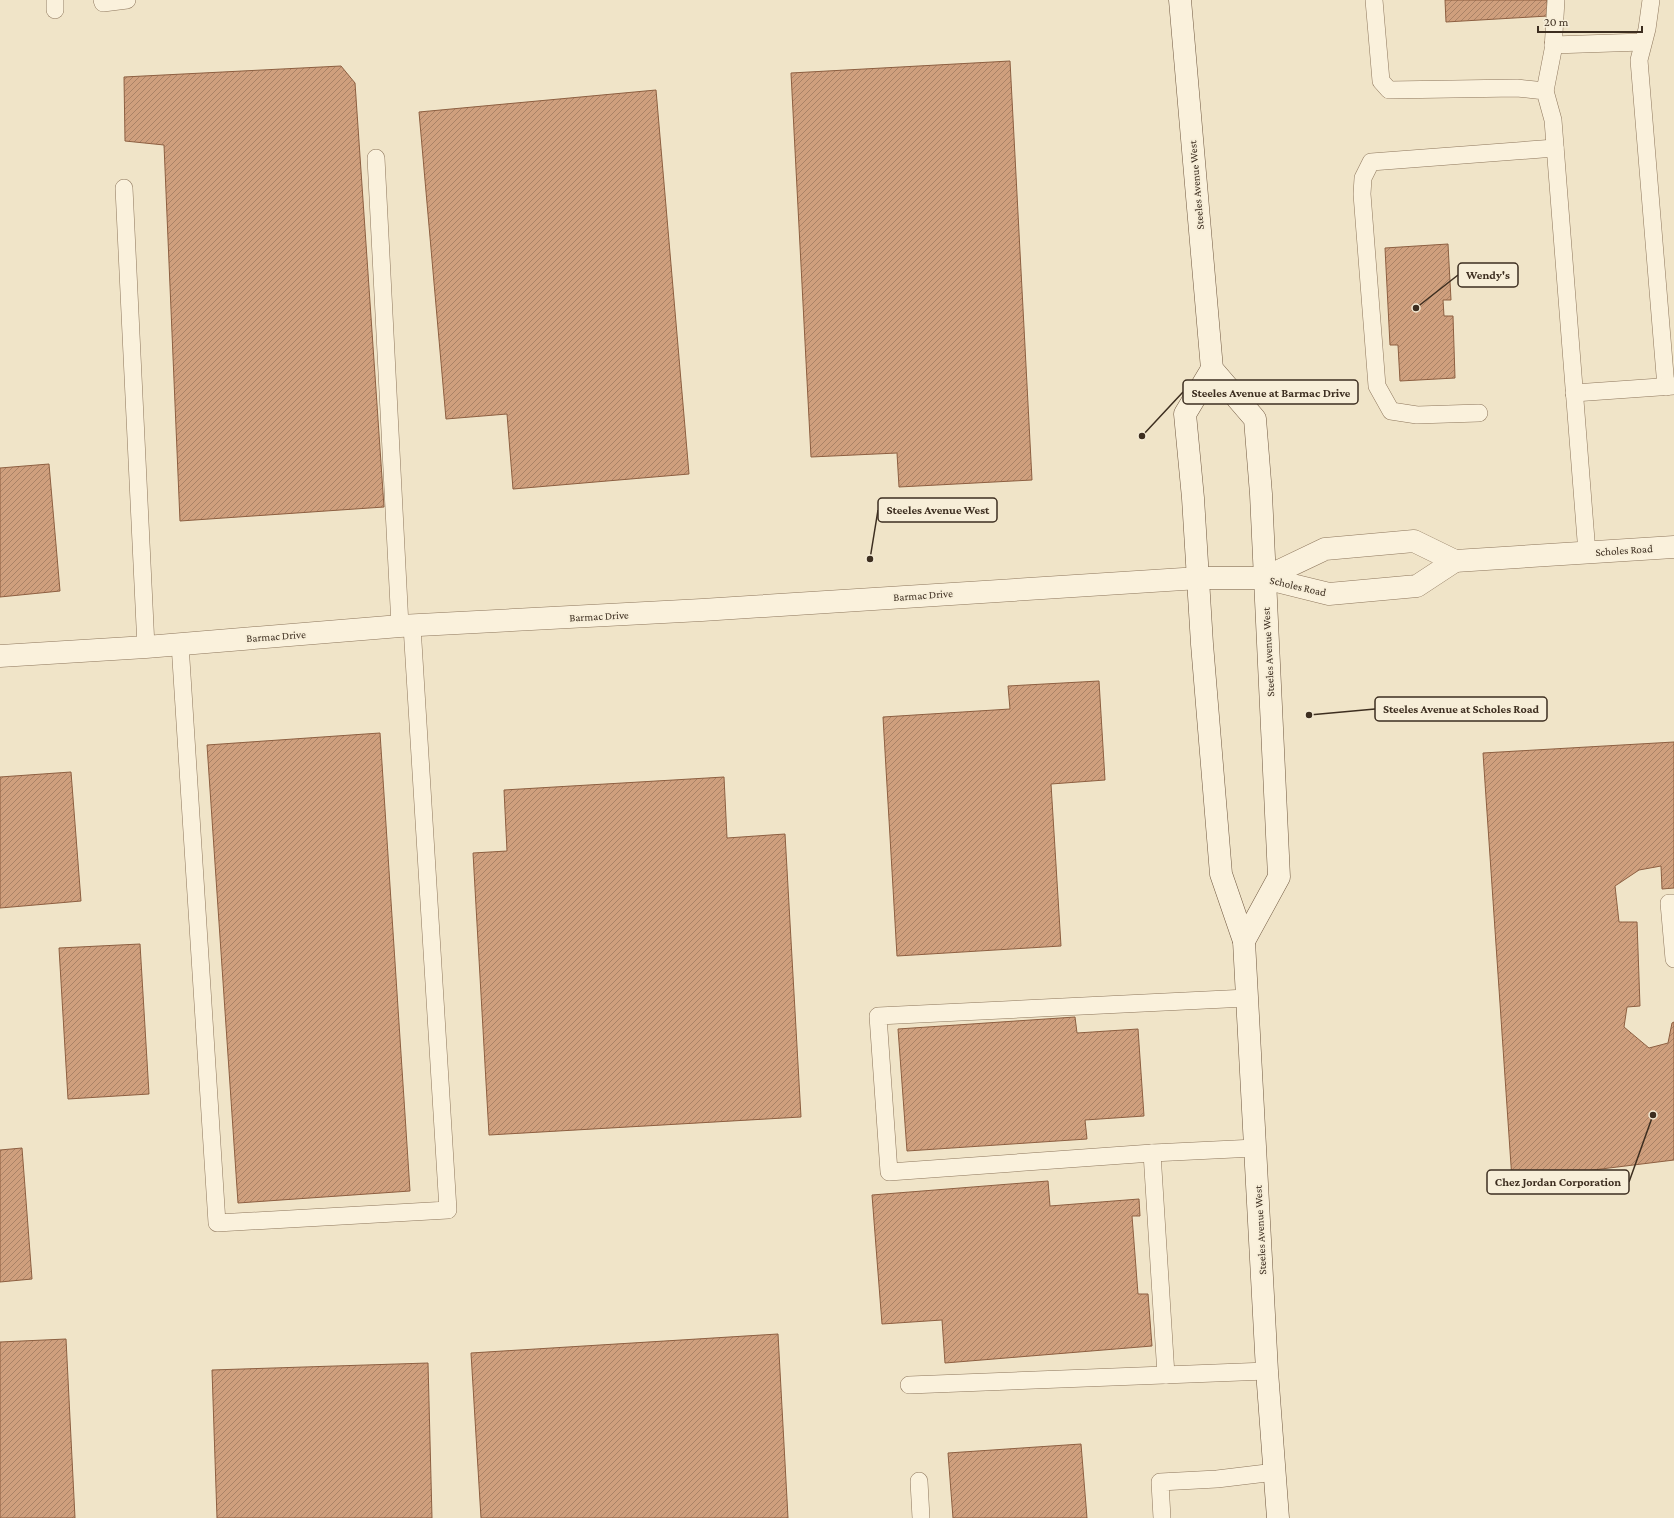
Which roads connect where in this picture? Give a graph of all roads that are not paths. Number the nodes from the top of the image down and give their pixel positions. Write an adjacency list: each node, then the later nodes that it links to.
1 (102, 0): 2 (lane)
2 (127, 0)
3 (1180, 0): 13 (main road, Steeles Avenue West)
4 (1374, 0): 9 (lane)
5 (1556, 0): 8 (lane)
6 (1651, 0): 7 (lane)
7 (1643, 42): 8 (lane); 14 (lane)
8 (1553, 45): 9 (lane)
9 (1545, 91): 10 (lane)
10 (1555, 148): 15 (lane); 16 (lane)
11 (376, 158): 22 (lane)
12 (124, 188): 24 (lane)
13 (1212, 369): 20 (main road, Steeles Avenue West); 21 (main road, Steeles Avenue West)
14 (1670, 387): 15 (lane)
15 (1574, 393): 18 (lane)
16 (1479, 413)
17 (1674, 547): 18 (main road, Scholes Road)
18 (1587, 553): 19 (main road, Scholes Road)
19 (1455, 561): 21 (main road, Scholes Road); 21 (main road, Scholes Road)
20 (1199, 578): 21 (main road, Barmac Drive); 22 (main road, Barmac Drive); 27 (main road, Steeles Avenue West)
21 (1264, 578): 27 (main road, Steeles Avenue West)
22 (406, 626): 23 (main road, Barmac Drive); 23 (lane)
23 (180, 644): 24 (main road, Barmac Drive)
24 (146, 647): 25 (main road, Barmac Drive)
25 (0, 656)
26 (1674, 903): 28 (lane)
27 (1244, 941): 29 (main road, Steeles Avenue West)
28 (1674, 959)
29 (1247, 998): 30 (main road, Steeles Avenue West); 31 (lane)
30 (1255, 1148): 31 (lane); 32 (main road, Steeles Avenue West)
31 (1152, 1153): 33 (lane)
32 (1267, 1370): 33 (lane); 35 (main road, Steeles Avenue West)
33 (1166, 1375): 34 (lane)
34 (909, 1385)
35 (1275, 1472): 38 (lane); 39 (main road, Steeles Avenue West)
36 (919, 1481): 37 (lane)
37 (921, 1518)
38 (1162, 1518)
39 (1278, 1518)

